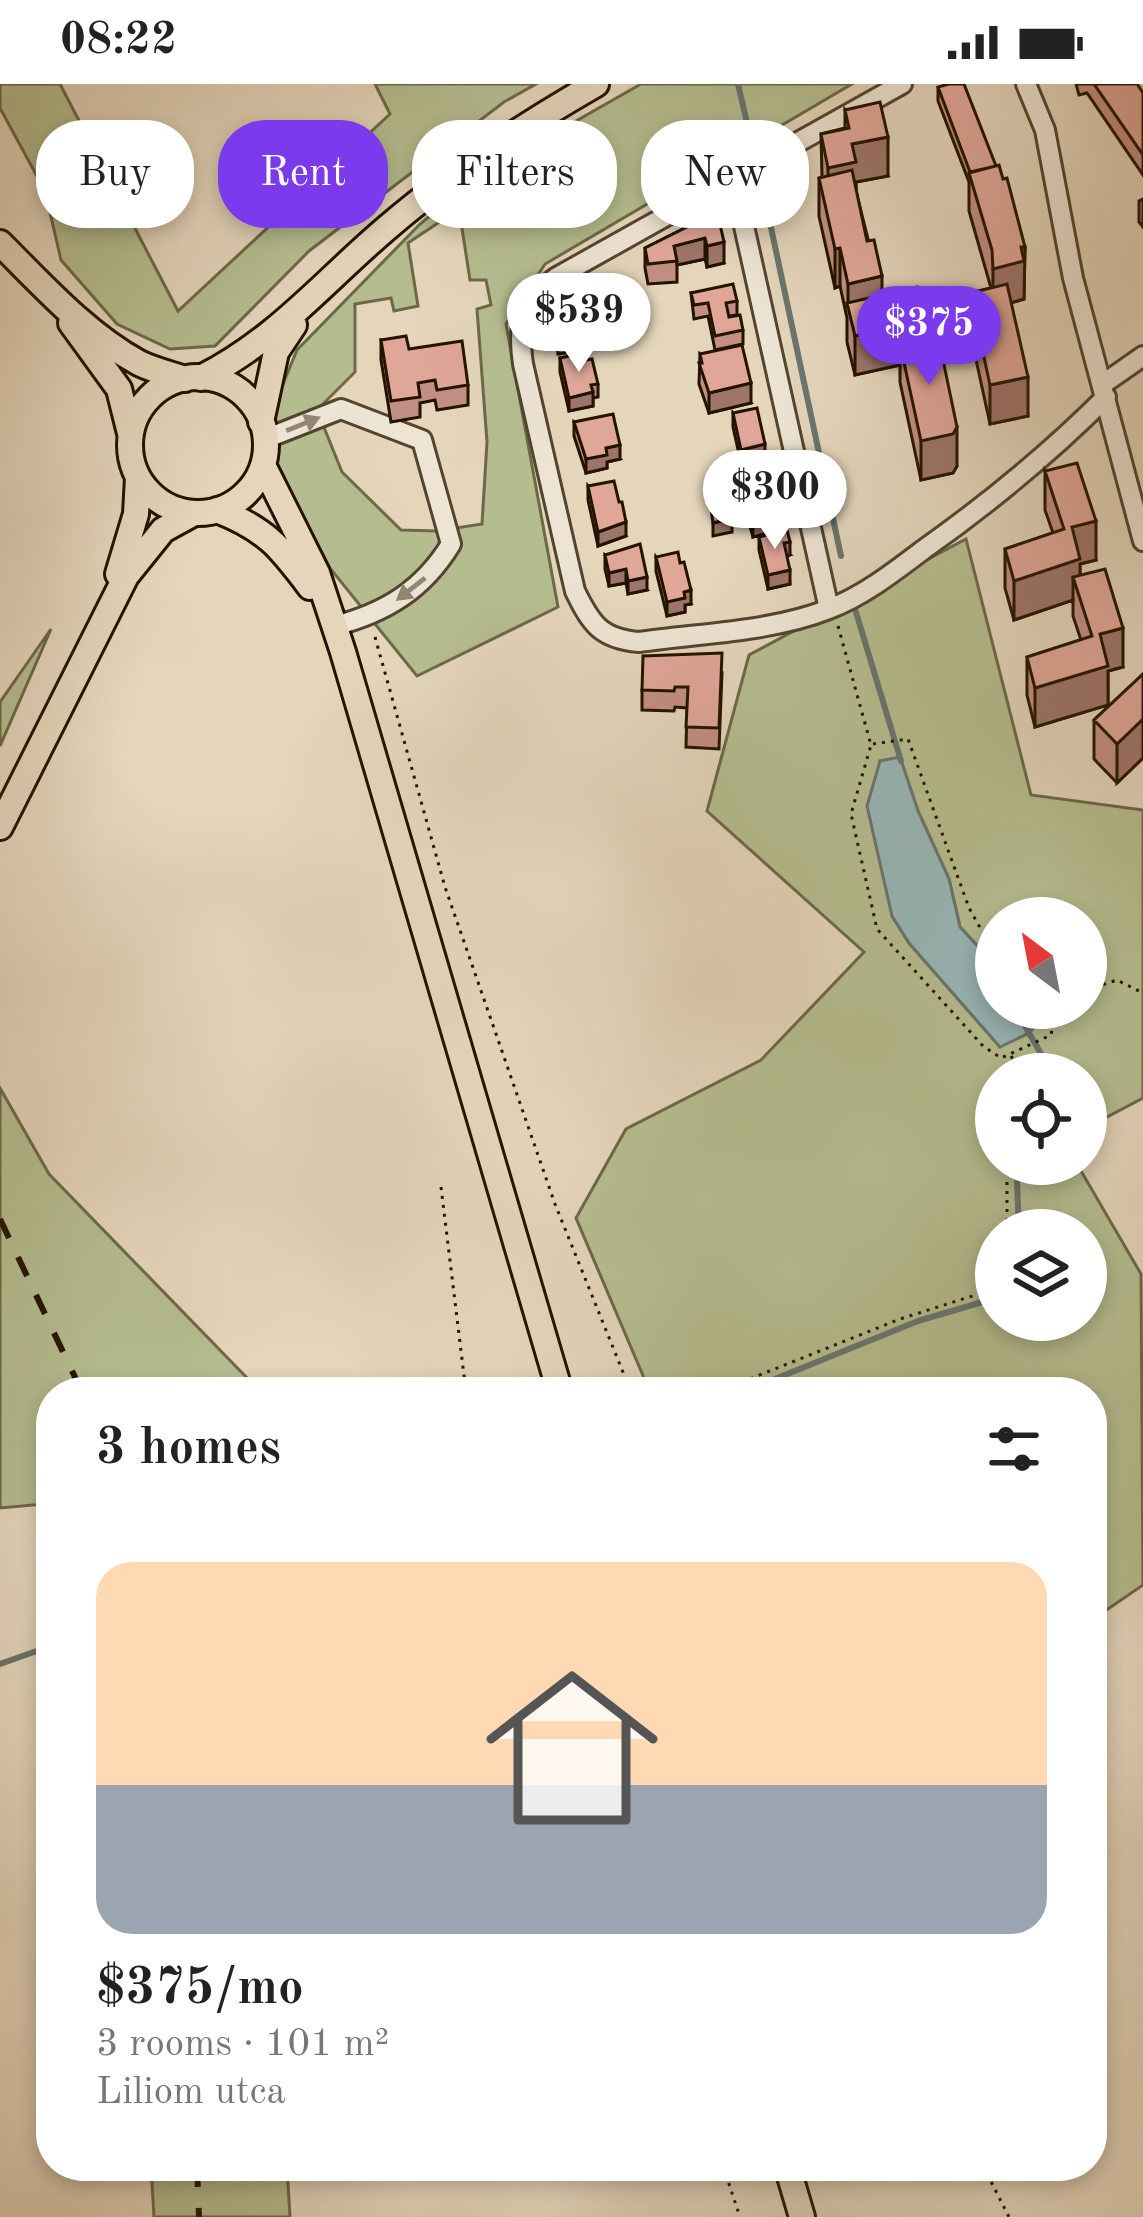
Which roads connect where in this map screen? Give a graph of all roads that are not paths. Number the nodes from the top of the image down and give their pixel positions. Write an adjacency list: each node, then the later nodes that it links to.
1 (596, 84): 9 (main road)
2 (902, 84): 4 (street)
3 (1026, 84): 12 (street)
4 (809, 138)
5 (647, 228): 20 (street)
6 (745, 228): 20 (street)
7 (0, 243): 8 (main road)
8 (52, 296): 11 (main road); 14 (main road)
9 (310, 304): 11 (main road); 13 (main road)
10 (1143, 356): 12 (street)
11 (193, 378): 13 (main road); 14 (main road)
12 (1105, 391): 18 (street); 20 (street)
13 (263, 430): 15 (main road); 21 (street, one-way to 21)
14 (130, 438): 16 (main road)
15 (262, 465): 17 (main road); 21 (main road)
16 (138, 477): 17 (main road); 19 (main road)
17 (206, 512): 19 (main road); 21 (main road)
18 (1143, 541)
19 (107, 608): 22 (main road)
20 (831, 608)
21 (330, 617): 23 (main road)
22 (0, 827)
23 (556, 1377)
24 (791, 2181): 25 (main road)
25 (802, 2217)

